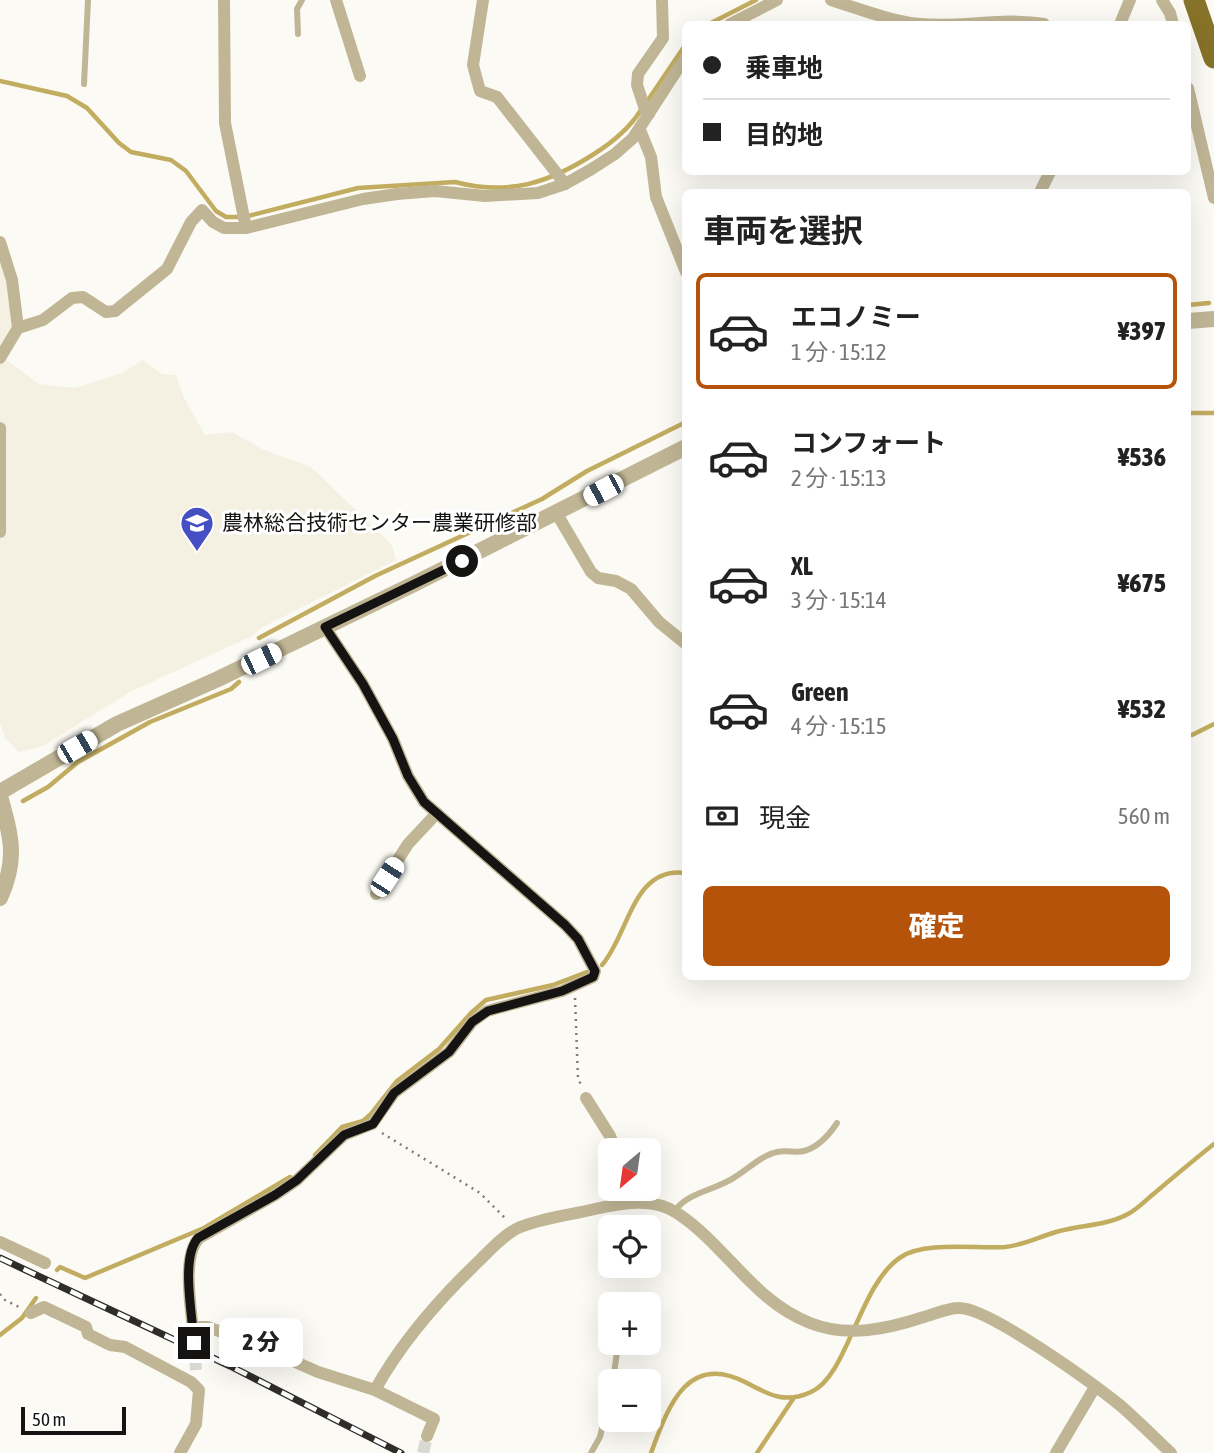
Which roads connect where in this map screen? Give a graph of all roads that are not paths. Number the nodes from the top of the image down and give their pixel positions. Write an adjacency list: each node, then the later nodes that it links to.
1 (88, 0): 20 (lane)
2 (225, 0): 26 (street)
3 (302, 0): 16 (lane)
4 (336, 0): 19 (street)
5 (483, 0): 24 (street)
6 (662, 0): 22 (street)
7 (777, 0): 12 (street)
8 (831, 0): 13 (street)
9 (1130, 0): 14 (street)
10 (1162, 0): 15 (street)
11 (1194, 0): 17 (highway)
12 (736, 21)
13 (905, 21)
14 (1121, 21)
15 (1172, 21)
16 (298, 34)
17 (1214, 58)
18 (682, 63): 22 (street)
19 (360, 76)
20 (84, 83)
21 (1191, 101): 25 (street)
22 (649, 114): 23 (street)
23 (640, 130): 24 (street); 28 (street)
24 (565, 184): 26 (street)
25 (1214, 198)
26 (246, 228): 31 (street)
27 (0, 242): 31 (street)
28 (682, 262)
29 (1214, 319): 30 (street)
30 (1191, 321)
31 (18, 328): 32 (street)
32 (0, 358)
33 (0, 428): 36 (street)
34 (682, 449): 35 (street)
35 (557, 514): 37 (street); 38 (street)
36 (0, 533)
37 (325, 627): 39 (street); 40 (street)
38 (682, 641)
39 (0, 794): 42 (street)
40 (437, 813): 41 (street); 51 (street)
41 (376, 894)
42 (0, 898)
43 (586, 1098): 45 (street)
44 (836, 1123): 47 (lane)
45 (609, 1138)
46 (636, 1202): 47 (street); 54 (street)
47 (675, 1211): 53 (street)
48 (0, 1241): 49 (street)
49 (45, 1262)
50 (28, 1311): 57 (street)
51 (194, 1327): 52 (street); 54 (street)
52 (194, 1343)
53 (1095, 1387): 59 (street); 60 (street)
54 (375, 1390): 56 (street)
55 (601, 1432): 58 (lane)
56 (427, 1436)
57 (180, 1453)
58 (591, 1453)
59 (1056, 1453)
60 (1171, 1453)

